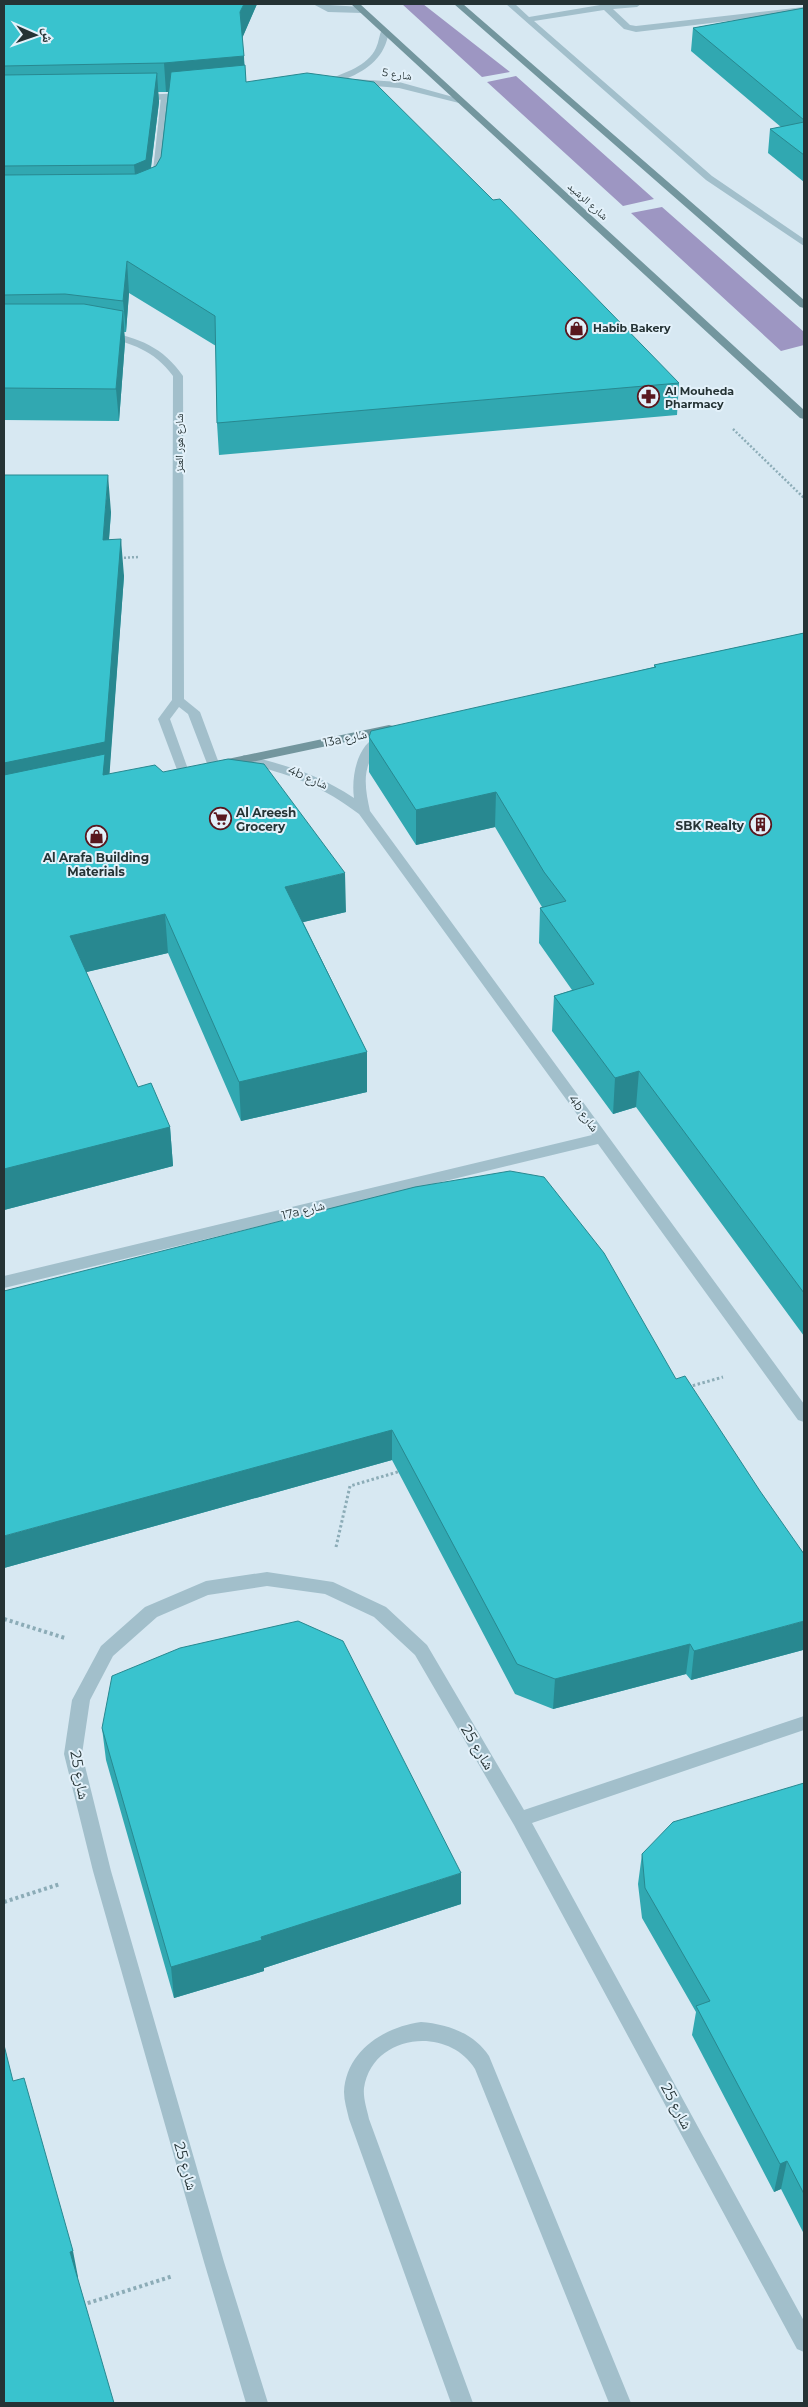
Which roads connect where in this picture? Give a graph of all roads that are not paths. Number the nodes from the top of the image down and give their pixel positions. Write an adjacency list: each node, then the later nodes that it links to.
1 (317, 4): 7 (street)
2 (448, 4): 9 (main road)
3 (458, 4): 9 (main road)
4 (510, 4): 10 (street)
5 (637, 4): 6 (street)
6 (604, 6): 8 (street); 10 (street)
7 (358, 7): 11 (main road, شارع الرشيد)
8 (804, 9)
9 (468, 12): 18 (main road)
10 (530, 19): 17 (street)
11 (385, 31): 15 (main road, شارع الرشيد); 15 (street, شارع 5)
12 (194, 95): 13 (street)
13 (166, 97): 14 (street); 16 (street)
14 (130, 98)
15 (459, 100): 20 (main road, شارع الرشيد)
16 (154, 193)
17 (804, 243)
18 (804, 305)
19 (90, 332): 21 (street, شارع هور العنز)
20 (804, 416)
21 (178, 700): 24 (street); 25 (street)
22 (400, 726): 23 (main road, 13a شارع); 26 (street, 4b شارع)
23 (244, 759): 24 (main road, 13a شارع); 26 (street, 4b شارع)
24 (214, 766): 25 (main road, 13a شارع)
25 (178, 773)
26 (364, 811): 27 (street, 4b شارع)
27 (602, 1138): 28 (street, 17a شارع); 29 (street, 4b شارع)
28 (4, 1282)
29 (804, 1416)
30 (804, 1723): 31 (street)
31 (520, 1818): 32 (street, شارع 25); 33 (street, شارع 25)
32 (804, 2342)
33 (257, 2403)
34 (462, 2403): 35 (street)
35 (620, 2403)

